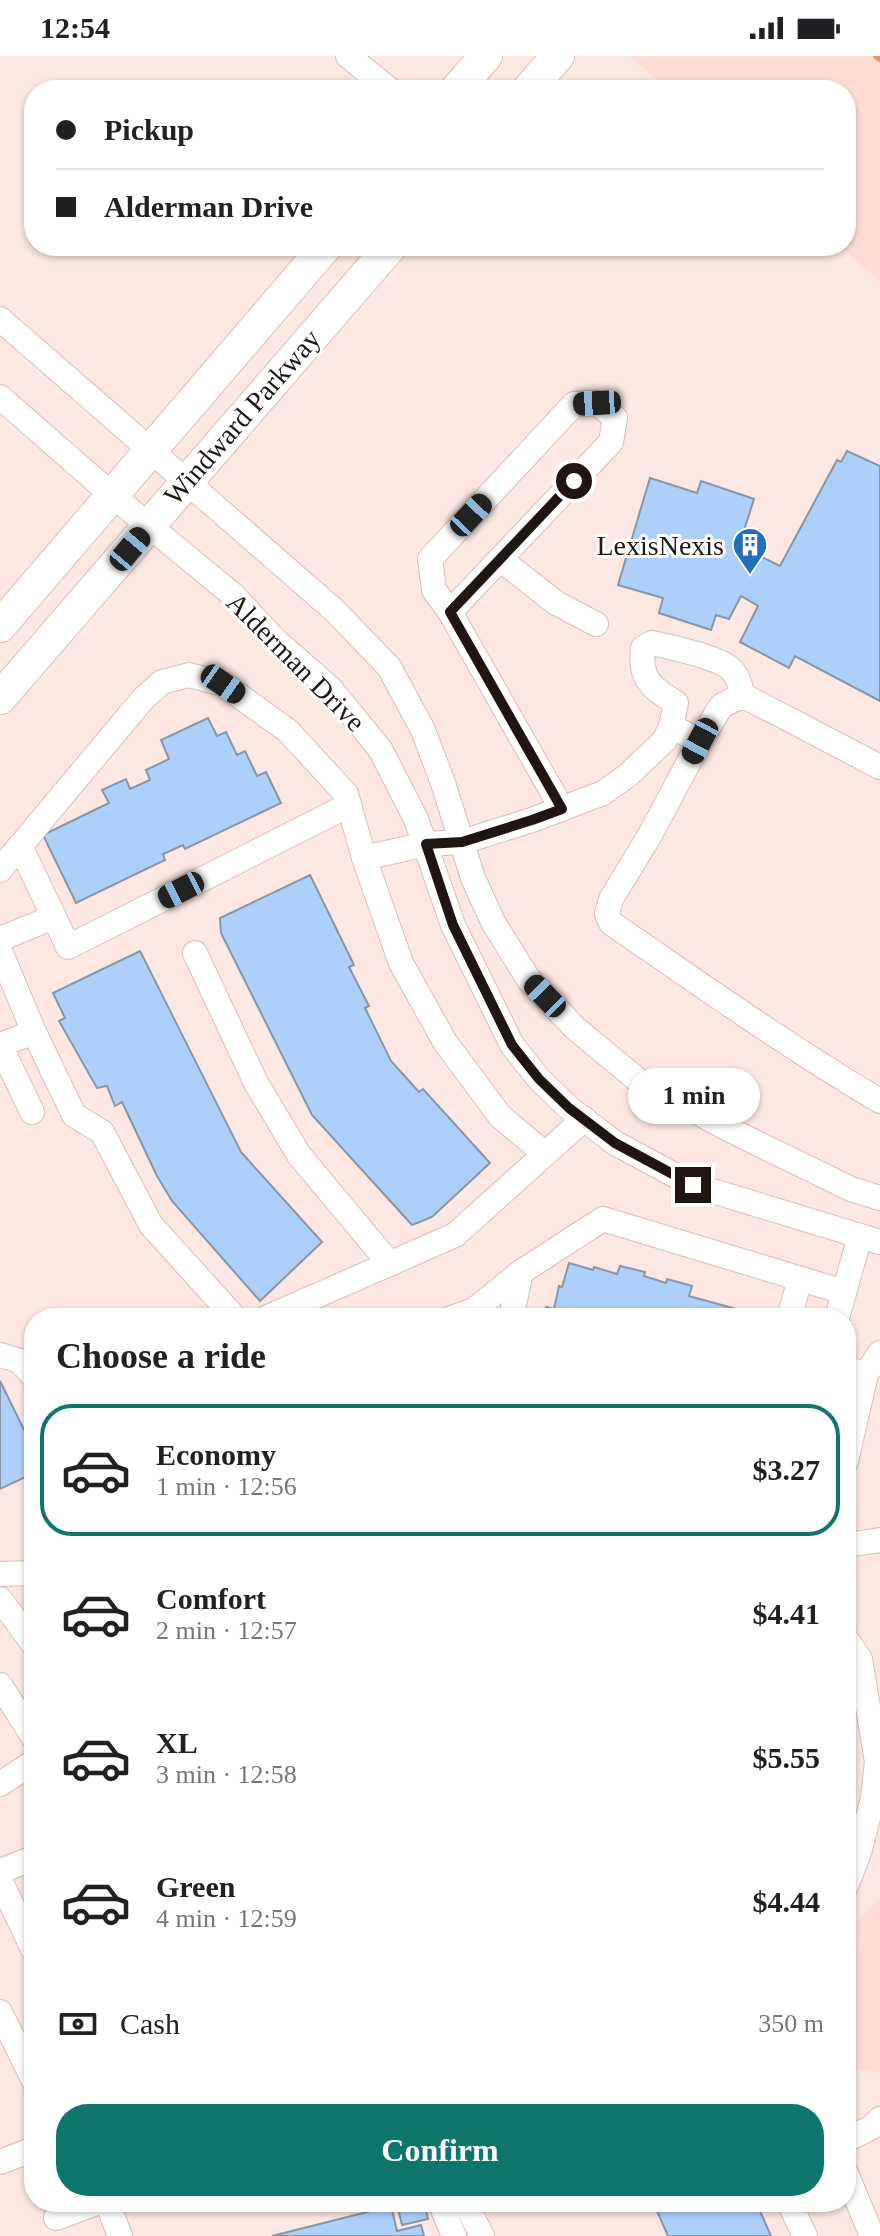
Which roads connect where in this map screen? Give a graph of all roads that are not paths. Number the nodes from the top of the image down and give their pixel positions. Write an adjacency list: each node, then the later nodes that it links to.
1 (348, 56): 4 (street)
2 (486, 56): 5 (main road)
3 (558, 56): 6 (main road)
4 (378, 80)
5 (465, 80)
6 (537, 80)
7 (317, 256): 11 (main road, Windward Parkway)
8 (382, 256): 12 (main road, Windward Parkway)
9 (0, 319): 11 (street, Alderman Drive)
10 (0, 397): 13 (street, Alderman Drive)
11 (152, 450): 12 (street, Alderman Drive); 13 (main road, Windward Parkway)
12 (188, 481): 14 (main road, Windward Parkway); 26 (street, Alderman Drive)
13 (112, 495): 14 (street, Alderman Drive); 18 (main road, Windward Parkway)
14 (149, 526): 19 (main road, Windward Parkway); 27 (street, Alderman Drive)
15 (500, 559): 16 (street); 16 (street); 17 (street)
16 (450, 612): 25 (street)
17 (596, 624)
18 (0, 626)
19 (0, 698)
20 (742, 698): 21 (street); 22 (street); 23 (street)
21 (671, 726): 22 (street); 25 (street)
22 (700, 741): 36 (street)
23 (880, 767)
24 (349, 805): 28 (street); 29 (street); 31 (street)
25 (562, 809): 26 (street)
26 (462, 842): 27 (street); 40 (street, Alderman Drive)
27 (426, 844): 29 (street); 38 (street, Alderman Drive)
28 (20, 846): 30 (street); 31 (street)
29 (364, 858): 39 (street)
30 (0, 870)
31 (54, 917): 32 (street)
32 (0, 939)
33 (0, 951): 35 (street)
34 (195, 953): 42 (street)
35 (34, 1032): 37 (street); 46 (street)
36 (880, 1101)
37 (32, 1112)
38 (584, 1119): 39 (street); 41 (street, Alderman Drive)
39 (545, 1154): 42 (street)
40 (880, 1198)
41 (870, 1239): 45 (street)
42 (390, 1264): 47 (street)
43 (521, 1272): 44 (street); 48 (street); 49 (street)
44 (800, 1279): 45 (street); 50 (street)
45 (844, 1292): 51 (street)
46 (226, 1308)
47 (289, 1308)
48 (476, 1308)
49 (513, 1308)
50 (792, 1308)
51 (840, 1308)
52 (880, 1353): 55 (street)
53 (0, 1355): 54 (street)
54 (24, 1366)
55 (856, 1371)
56 (880, 1540): 57 (street)
57 (856, 1544)
58 (15, 1573): 59 (street)
59 (0, 1597): 60 (street)
60 (24, 1631)
61 (856, 1653): 66 (street)
62 (0, 1685): 63 (street)
63 (24, 1722)
64 (24, 1768): 65 (street)
65 (0, 1784)
66 (856, 1861)
67 (24, 1862): 68 (street)
68 (0, 1871)
69 (0, 1880): 70 (street)
70 (24, 1930)
71 (0, 2012): 72 (street)
72 (24, 2061)
73 (877, 2128): 74 (street)
74 (856, 2136)
75 (24, 2153): 76 (street)
76 (0, 2162)
77 (856, 2197): 88 (street)
78 (72, 2212): 83 (street)
79 (111, 2212): 84 (street)
80 (444, 2212): 85 (street)
81 (470, 2212): 86 (street)
82 (794, 2212): 87 (street)
83 (56, 2218)
84 (120, 2236)
85 (454, 2236)
86 (482, 2236)
87 (805, 2236)
88 (872, 2236)

